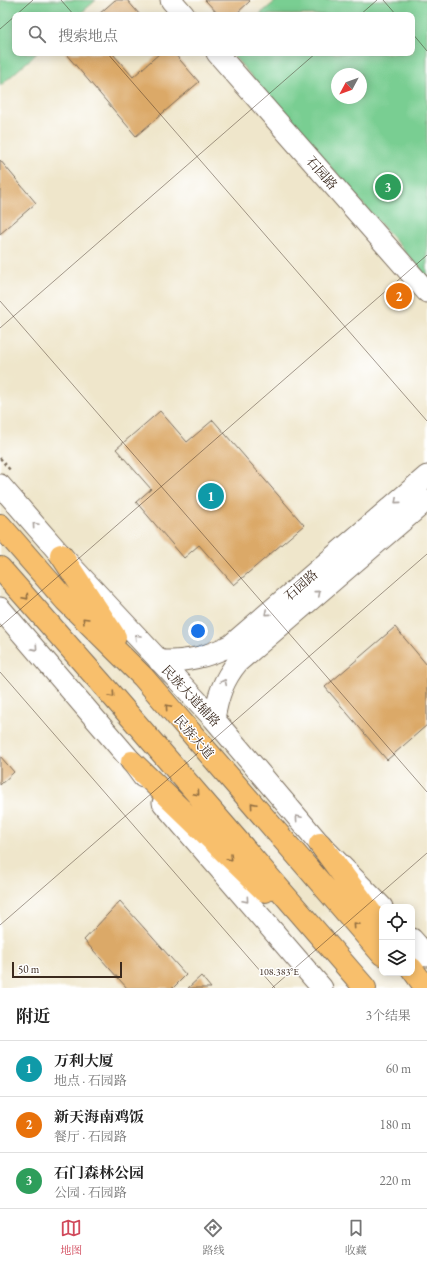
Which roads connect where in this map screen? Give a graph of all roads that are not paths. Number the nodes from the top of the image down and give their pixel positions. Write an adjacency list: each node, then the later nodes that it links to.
1 (171, 0): 2 (street)
2 (181, 12)
3 (220, 56): 4 (street, 石园路)
4 (427, 292)
5 (427, 476): 12 (street, 石园路, one-way to 12)
6 (0, 485): 9 (street, 民族大道辅路, one-way to 6)
7 (427, 500): 14 (street, 石园路, one-way to 7)
8 (0, 525): 13 (highway, 民族大道, one-way to 8)
9 (61, 555): 12 (street, 民族大道辅路, one-way to 9); 13 (highway)
10 (0, 568): 25 (highway, one-way to 25)
11 (0, 608): 15 (street, one-way to 15)
12 (159, 661): 14 (street, 民族大道辅路)
13 (143, 678): 20 (highway, 民族大道, one-way to 13)
14 (214, 719): 16 (street, 民族大道辅路, one-way to 14)
15 (132, 762): 24 (street, one-way to 24); 25 (highway, one-way to 25)
16 (320, 844): 17 (street, 民族大道辅路); 18 (highway)
17 (379, 904)
18 (379, 924)
19 (413, 940): 21 (street)
20 (379, 951)
21 (427, 956)
22 (415, 973): 27 (highway)
23 (401, 976): 26 (highway)
24 (322, 988)
25 (364, 988)
26 (411, 988)
27 (426, 988)

